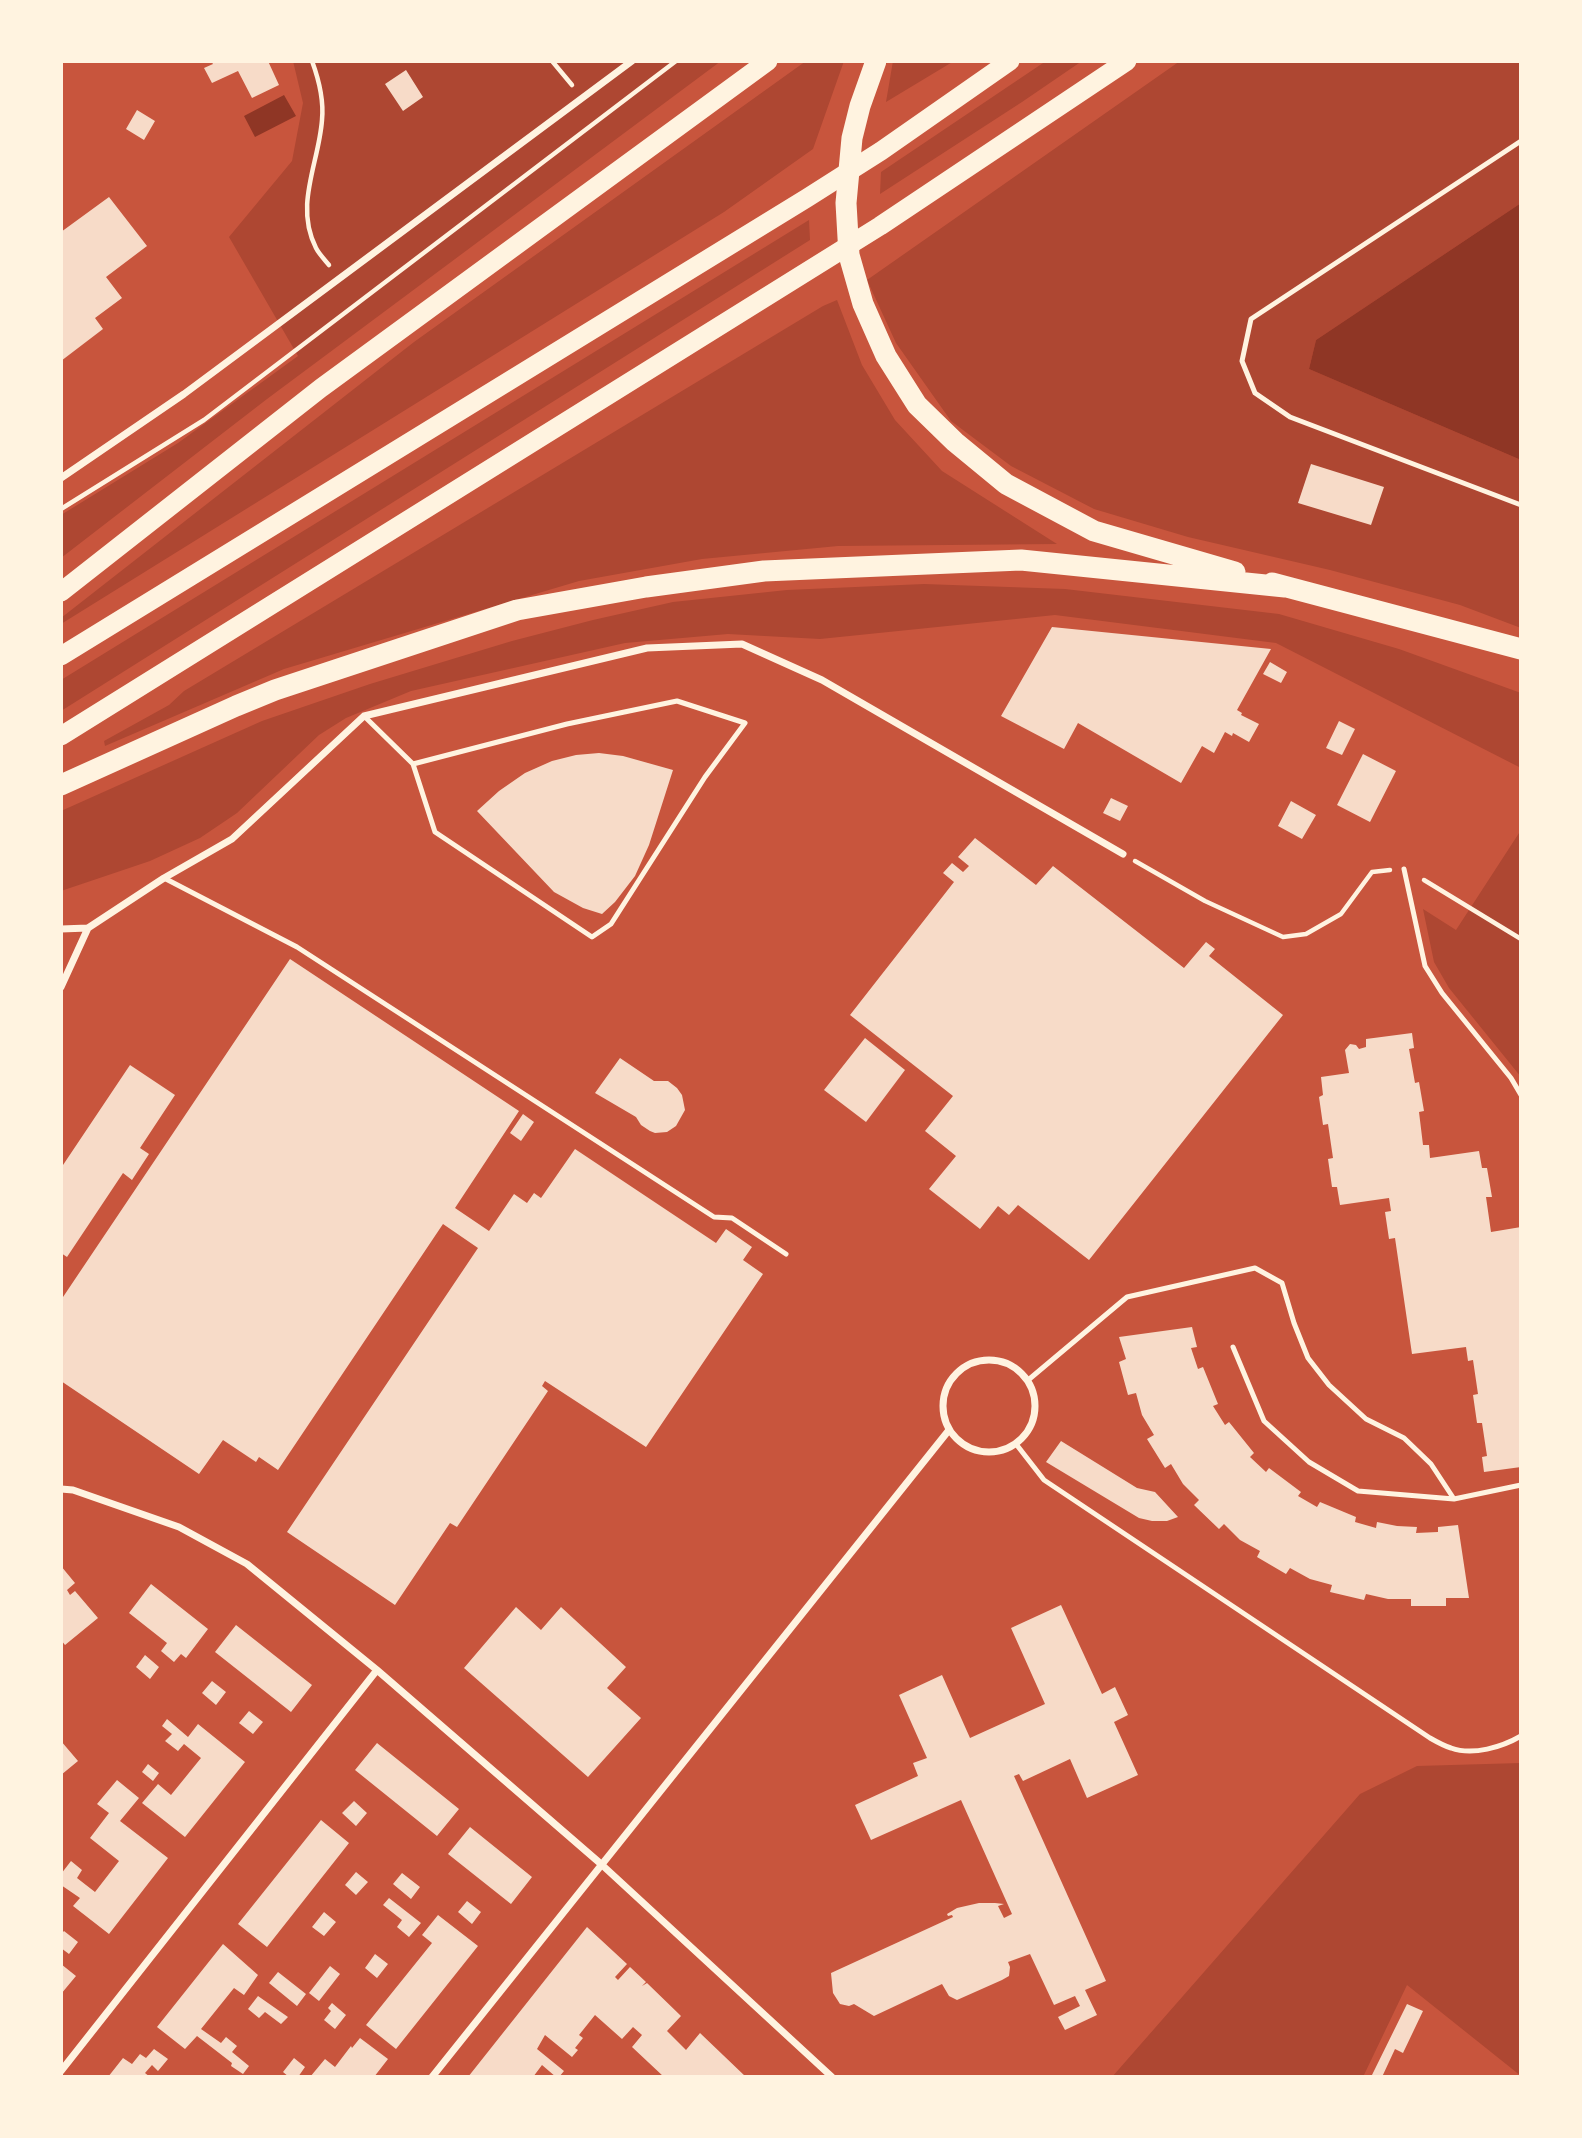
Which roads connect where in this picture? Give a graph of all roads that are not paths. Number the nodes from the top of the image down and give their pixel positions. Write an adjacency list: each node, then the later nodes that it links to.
1 (632, 61): 7 (street)
2 (768, 61): 10 (highway)
3 (876, 61): 9 (highway)
4 (1010, 61): 12 (highway)
5 (1127, 61): 14 (highway)
6 (1521, 141): 8 (lane)
7 (61, 478)
8 (1521, 505)
9 (1285, 587): 11 (highway); 16 (highway)
10 (61, 592)
11 (1521, 649)
12 (61, 656)
13 (364, 716): 15 (lane); 17 (street); 19 (street)
14 (61, 736)
15 (413, 764): 15 (lane)
16 (61, 785)
17 (1122, 854)
18 (1404, 869): 23 (lane)
19 (164, 878): 20 (street); 24 (lane)
20 (88, 928): 21 (street); 22 (street)
21 (61, 929)
22 (61, 987)
23 (1521, 1095)
24 (786, 1254)
25 (1233, 1347): 31 (lane)
26 (1027, 1381): 27 (street); 28 (street); 31 (lane)
27 (949, 1430): 28 (street); 34 (street)
28 (1016, 1444): 33 (lane)
29 (1521, 1485): 31 (lane)
30 (61, 1489): 32 (street)
31 (1454, 1499)
32 (377, 1670): 34 (street); 35 (street)
33 (1521, 1735)
34 (601, 1864): 36 (street); 37 (street)
35 (61, 2071)
36 (432, 2077)
37 (832, 2077)

